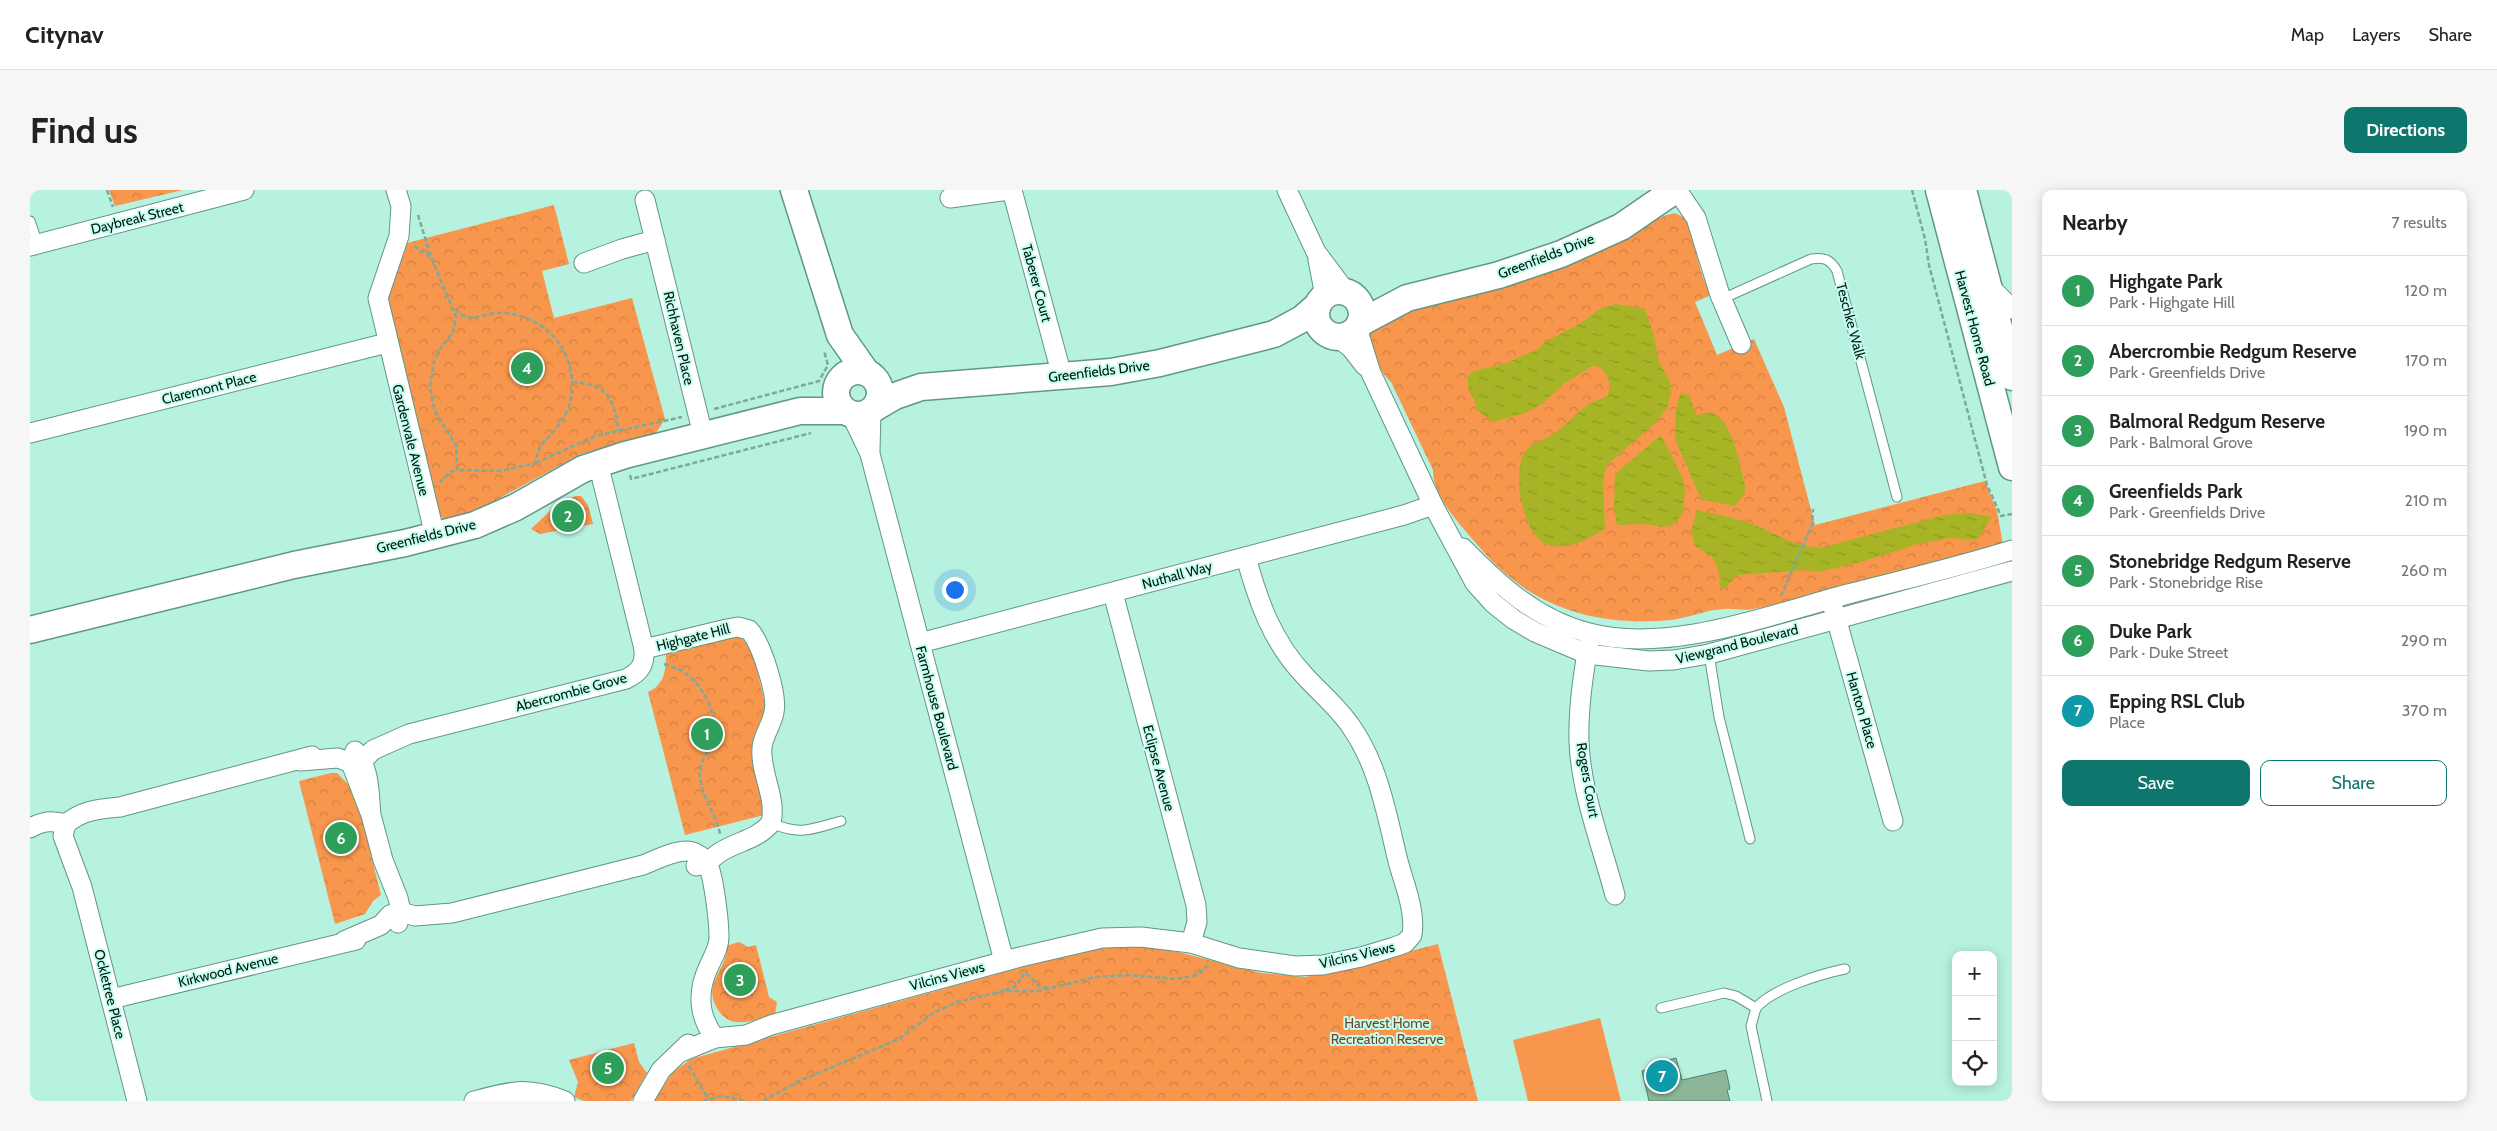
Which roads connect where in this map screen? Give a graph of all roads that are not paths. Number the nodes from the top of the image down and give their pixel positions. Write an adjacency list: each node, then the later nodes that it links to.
1 (244, 190): 13 (street, Daybreak Street)
2 (396, 190): 22 (street, Gardenvale Avenue)
3 (794, 190): 25 (street)
4 (1010, 190): 9 (street, Taberer Court); 24 (street, Taberer Court)
5 (1287, 190): 16 (street)
6 (1676, 190): 17 (street, Greenfields Drive); 18 (street)
7 (1939, 190): 33 (street, Harvest Home Road)
8 (1963, 190): 15 (street, Harvest Home Road)
9 (950, 198)
10 (646, 200): 12 (street, Richhaven Place)
11 (30, 221): 13 (lane)
12 (656, 240): 14 (street); 30 (street, Richhaven Place)
13 (34, 245)
14 (584, 263)
15 (1987, 283): 19 (street, Harvest Home Road); 26 (street, Harvest Home Road)
16 (1335, 297): 17 (street, Greenfields Drive); 20 (street); 20 (street); 21 (street, Greenfields Drive)
17 (1407, 298): 20 (street, Greenfields Drive)
18 (1722, 299): 23 (street); 34 (lane, Teschke Walk)
19 (2012, 309)
20 (1345, 330): 21 (street, Greenfields Drive); 35 (street, Viewgrand Boulevard)
21 (1274, 334): 24 (street, Greenfields Drive)
22 (387, 343): 31 (street, Claremont Place); 37 (street, Gardenvale Avenue)
23 (1742, 344)
24 (1062, 376): 27 (street, Greenfields Drive)
25 (854, 377): 27 (street, Greenfields Drive); 28 (street, Greenfields Drive); 29 (street); 29 (street)
26 (2012, 377)
27 (921, 387): 29 (street, Greenfields Drive)
28 (800, 411): 29 (street, Greenfields Drive); 30 (street, Greenfields Drive)
29 (861, 411): 46 (street, Farmhouse Boulevard)
30 (700, 424): 32 (street, Greenfields Drive)
31 (30, 433)
32 (598, 463): 37 (street, Greenfields Drive); 47 (street)
33 (2012, 467)
34 (1897, 497)
35 (1433, 505): 36 (street, Viewgrand Boulevard); 39 (street, Nuthall Way)
36 (1448, 532): 45 (street, Viewgrand Boulevard); 48 (street, Viewgrand Boulevard)
37 (434, 536): 44 (street, Greenfields Drive)
38 (2012, 550): 42 (street, Viewgrand Boulevard)
39 (1246, 557): 41 (street, Nuthall Way); 61 (street, Vilcins Views)
40 (2012, 571): 43 (street, Viewgrand Boulevard)
41 (1113, 593): 46 (street, Nuthall Way); 61 (street, Eclipse Avenue)
42 (1831, 598): 43 (street, Hanton Place); 45 (street, Viewgrand Boulevard)
43 (1837, 618): 49 (street, Viewgrand Boulevard); 52 (street, Hanton Place)
44 (33, 631)
45 (1590, 634): 48 (street, Rogers Court)
46 (920, 643): 62 (street, Farmhouse Boulevard)
47 (644, 649): 50 (street, Abercrombie Grove); 53 (street, Highgate Hill)
48 (1587, 654): 49 (street, Viewgrand Boulevard); 59 (street, Rogers Court)
49 (1709, 654): 57 (lane)
50 (356, 758): 55 (street); 60 (street)
51 (842, 821): 53 (lane)
52 (1893, 821)
53 (771, 823): 56 (street)
54 (30, 829): 55 (street)
55 (68, 831): 64 (street, Ockletree Place)
56 (754, 837): 58 (street); 58 (street)
57 (1750, 839)
58 (702, 862): 60 (street); 67 (street)
59 (1615, 895)
60 (397, 917): 64 (street, Kirkwood Avenue)
61 (1192, 943): 62 (street, Vilcins Views)
62 (1004, 961): 67 (street, Vilcins Views)
63 (1845, 969): 66 (lane)
64 (112, 1000): 68 (street, Ockletree Place)
65 (1661, 1008): 66 (lane)
66 (1756, 1008): 72 (lane)
67 (714, 1030): 71 (street, Vilcins Views)
68 (137, 1101)
69 (474, 1101): 70 (street)
70 (565, 1101)
71 (643, 1101)
72 (1767, 1101)

